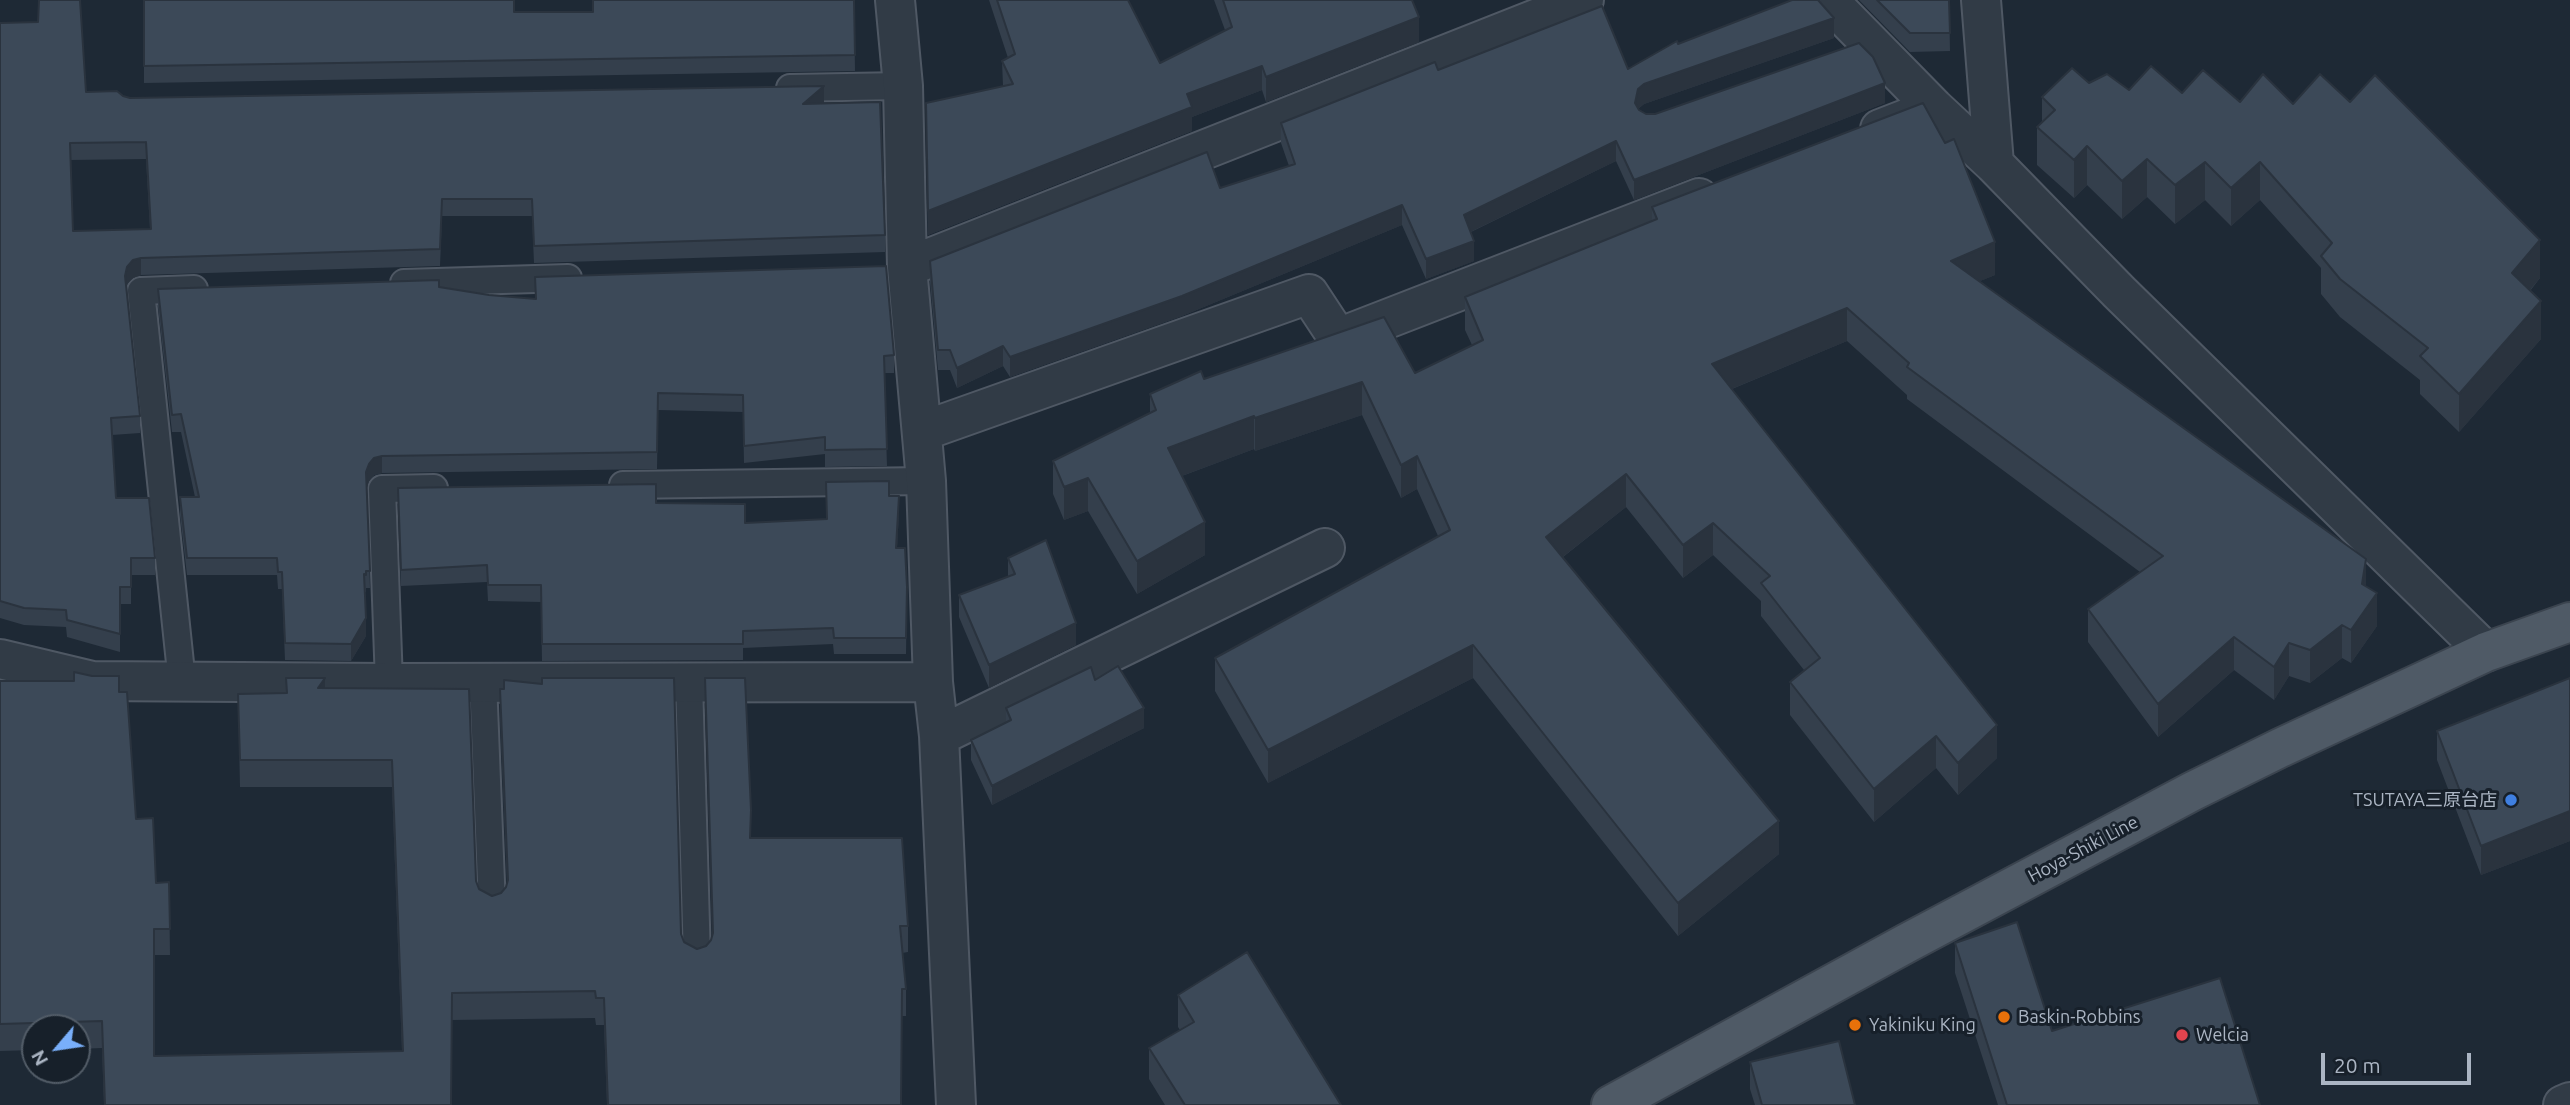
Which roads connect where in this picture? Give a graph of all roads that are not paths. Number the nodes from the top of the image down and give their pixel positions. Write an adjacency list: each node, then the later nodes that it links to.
1 (895, 0): 5 (street)
2 (1584, 0): 11 (street)
3 (1828, 0): 7 (street)
4 (1981, 0): 9 (street)
5 (903, 86): 6 (lane); 11 (street)
6 (765, 88)
7 (1934, 108): 8 (street); 9 (street)
8 (1843, 143)
9 (1994, 164): 21 (street)
10 (1727, 188): 15 (street)
11 (893, 267): 15 (street)
12 (587, 277): 13 (lane)
13 (378, 284)
14 (225, 288): 25 (lane)
15 (923, 431): 16 (street)
16 (926, 481): 17 (lane); 26 (street)
17 (605, 485)
18 (466, 488): 27 (lane)
19 (1325, 548): 28 (street)
20 (2570, 622): 21 (main road, Hoya-Shiki Line)
21 (2486, 652): 32 (main road, Hoya-Shiki Line)
22 (0, 659): 25 (street)
23 (483, 681): 24 (street); 27 (street); 29 (lane)
24 (689, 681): 26 (street); 30 (lane)
25 (182, 682): 27 (street)
26 (933, 682): 28 (street)
27 (389, 683)
28 (939, 736): 33 (street)
29 (492, 907)
30 (696, 960)
31 (2570, 1102): 34 (street)
32 (1620, 1103)
33 (956, 1105)
34 (2563, 1105)

